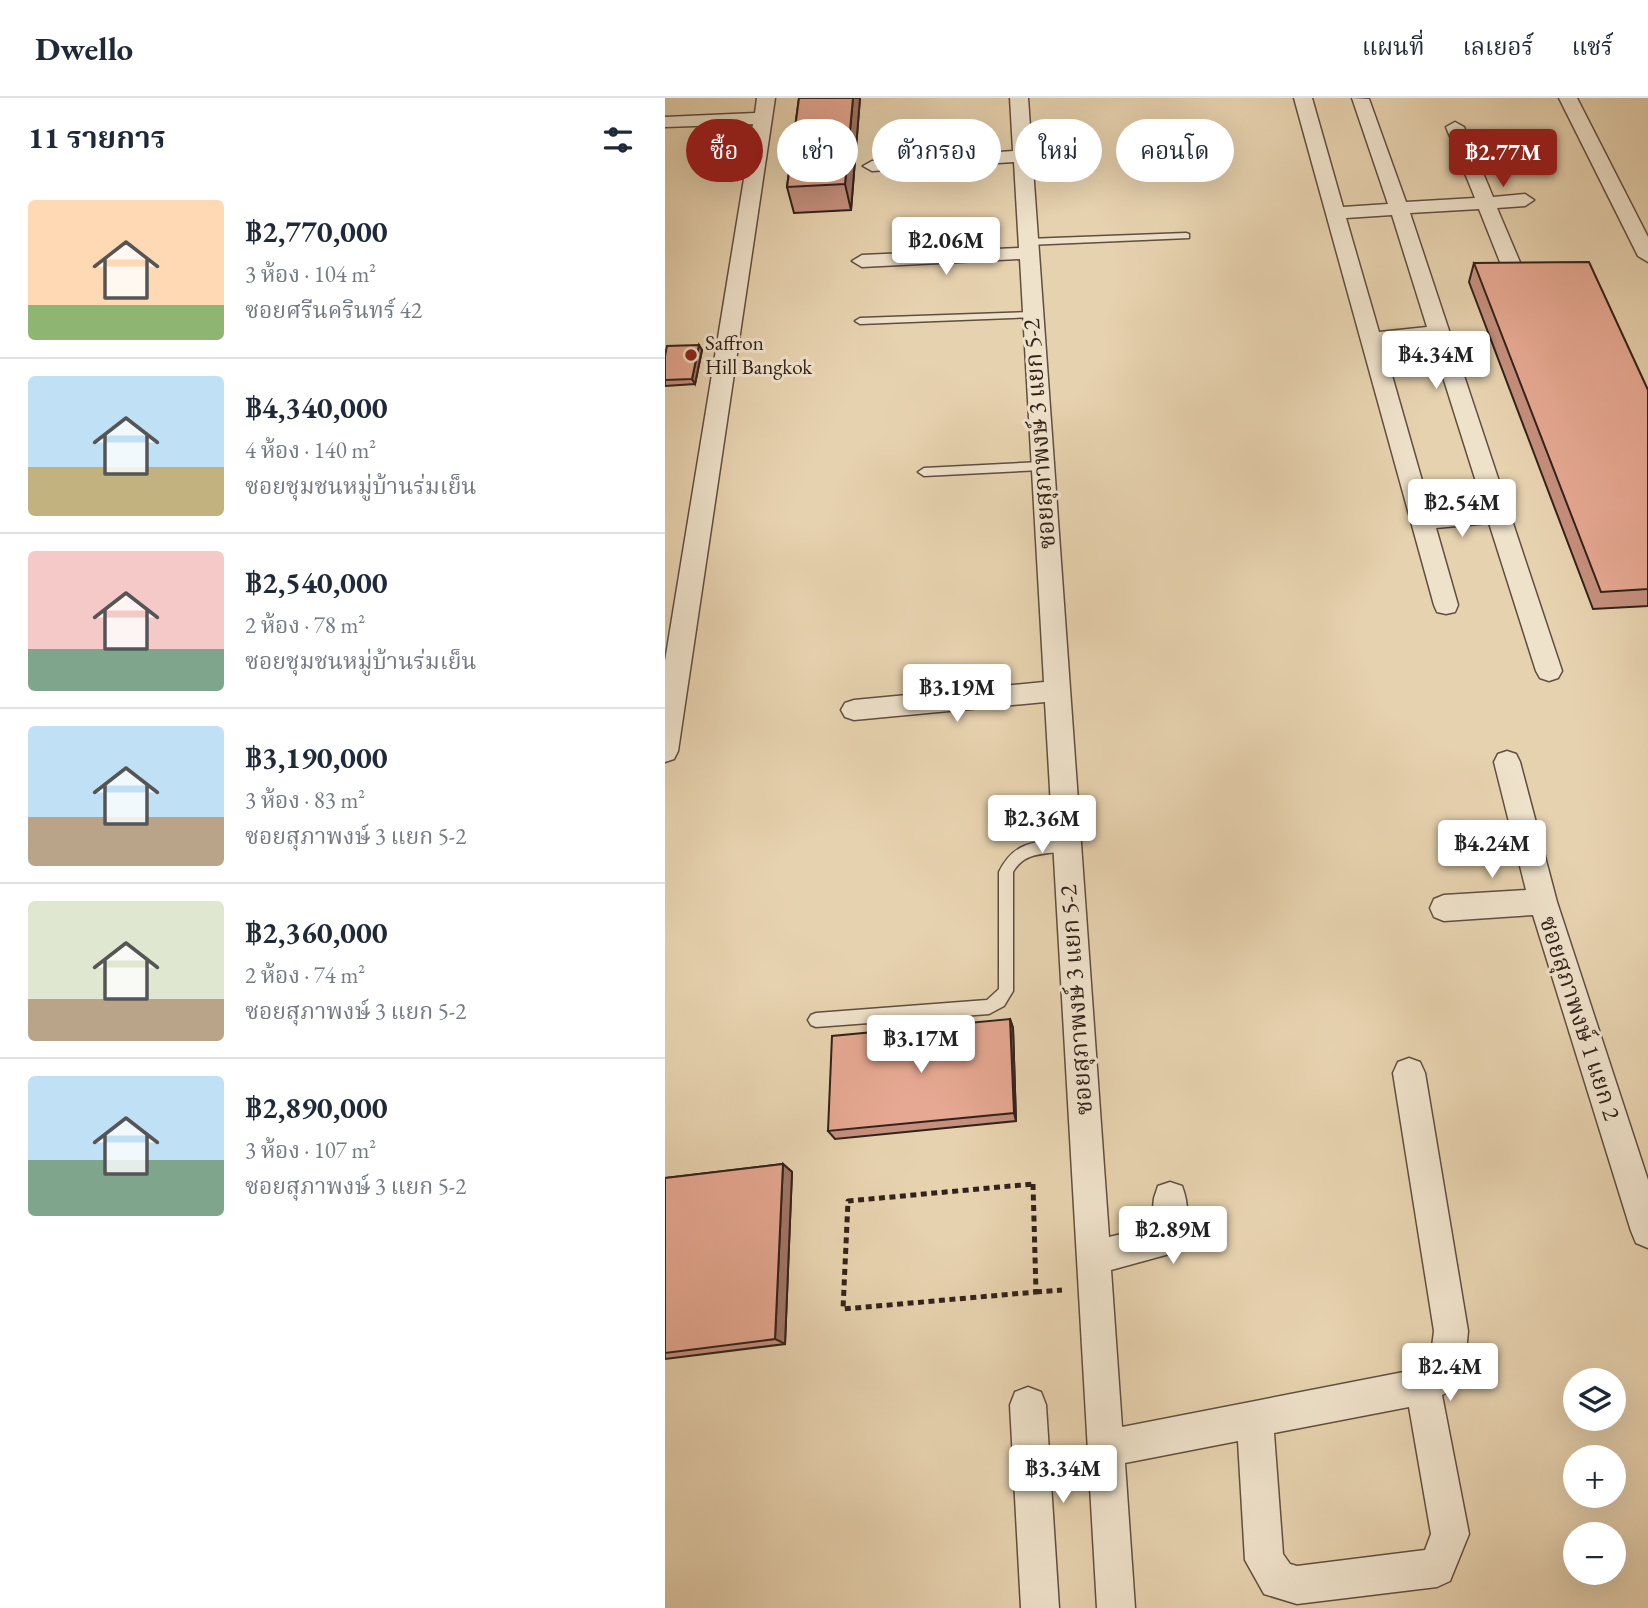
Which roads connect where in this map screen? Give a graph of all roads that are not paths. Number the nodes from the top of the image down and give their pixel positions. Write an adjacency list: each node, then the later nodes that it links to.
1 (1019, 98): 6 (street, ซอยสุภาพงษ์ 3 แยก 5-2)
2 (1303, 98): 13 (street)
3 (1567, 98): 16 (street)
4 (1360, 99): 12 (street)
5 (765, 108): 7 (street); 31 (street)
6 (1020, 119)
7 (665, 122)
8 (1455, 127): 11 (street)
9 (1024, 182): 15 (street, ซอยสุภาพงษ์ 3 แยก 5-2)
10 (1525, 200): 11 (street)
11 (1487, 203): 12 (street); 18 (street)
12 (1399, 208): 13 (street); 21 (street)
13 (1335, 213): 22 (street)
14 (1186, 236): 15 (lane)
15 (1027, 248): 17 (street); 19 (street, ซอยสุภาพงษ์ 3 แยก 5-2)
16 (1648, 256)
17 (862, 261)
18 (1512, 267)
19 (1032, 315): 20 (lane); 23 (street, ซอยสุภาพงษ์ 3 แยก 5-2)
20 (860, 321)
21 (1439, 332): 22 (street); 25 (street)
22 (1371, 339): 26 (street)
23 (1041, 466): 24 (lane); 29 (street, ซอยสุภาพงษ์ 3 แยก 5-2)
24 (925, 472)
25 (1498, 514): 26 (street); 28 (street)
26 (1422, 521): 27 (street)
27 (1446, 605)
28 (1549, 671)
29 (1056, 691): 30 (street); 33 (street, ซอยสุภาพงษ์ 3 แยก 5-2)
30 (855, 710)
31 (665, 751)
32 (1507, 762): 34 (street, ซอยสุภาพงษ์ 1 แยก 2)
33 (1066, 845): 36 (lane); 41 (street, ซอยสุภาพงษ์ 3 แยก 5-2)
34 (1543, 902): 35 (street); 38 (street, ซอยสุภาพงษ์ 1 แยก 2)
35 (1444, 908)
36 (816, 1020)
37 (1409, 1073): 42 (street)
38 (1641, 1185): 40 (street, ซอยสุภาพงษ์ 1 แยก 2)
39 (1170, 1198): 41 (street)
40 (1648, 1231)
41 (1093, 1272): 45 (street, ซอยสุภาพงษ์ 3 แยก 5-2)
42 (1423, 1386): 44 (street); 44 (street)
43 (1028, 1405): 46 (street)
44 (1255, 1419): 45 (street)
45 (1104, 1448): 47 (street, ซอยสุภาพงษ์ 3 แยก 5-2)
46 (1040, 1608)
47 (1115, 1608)

